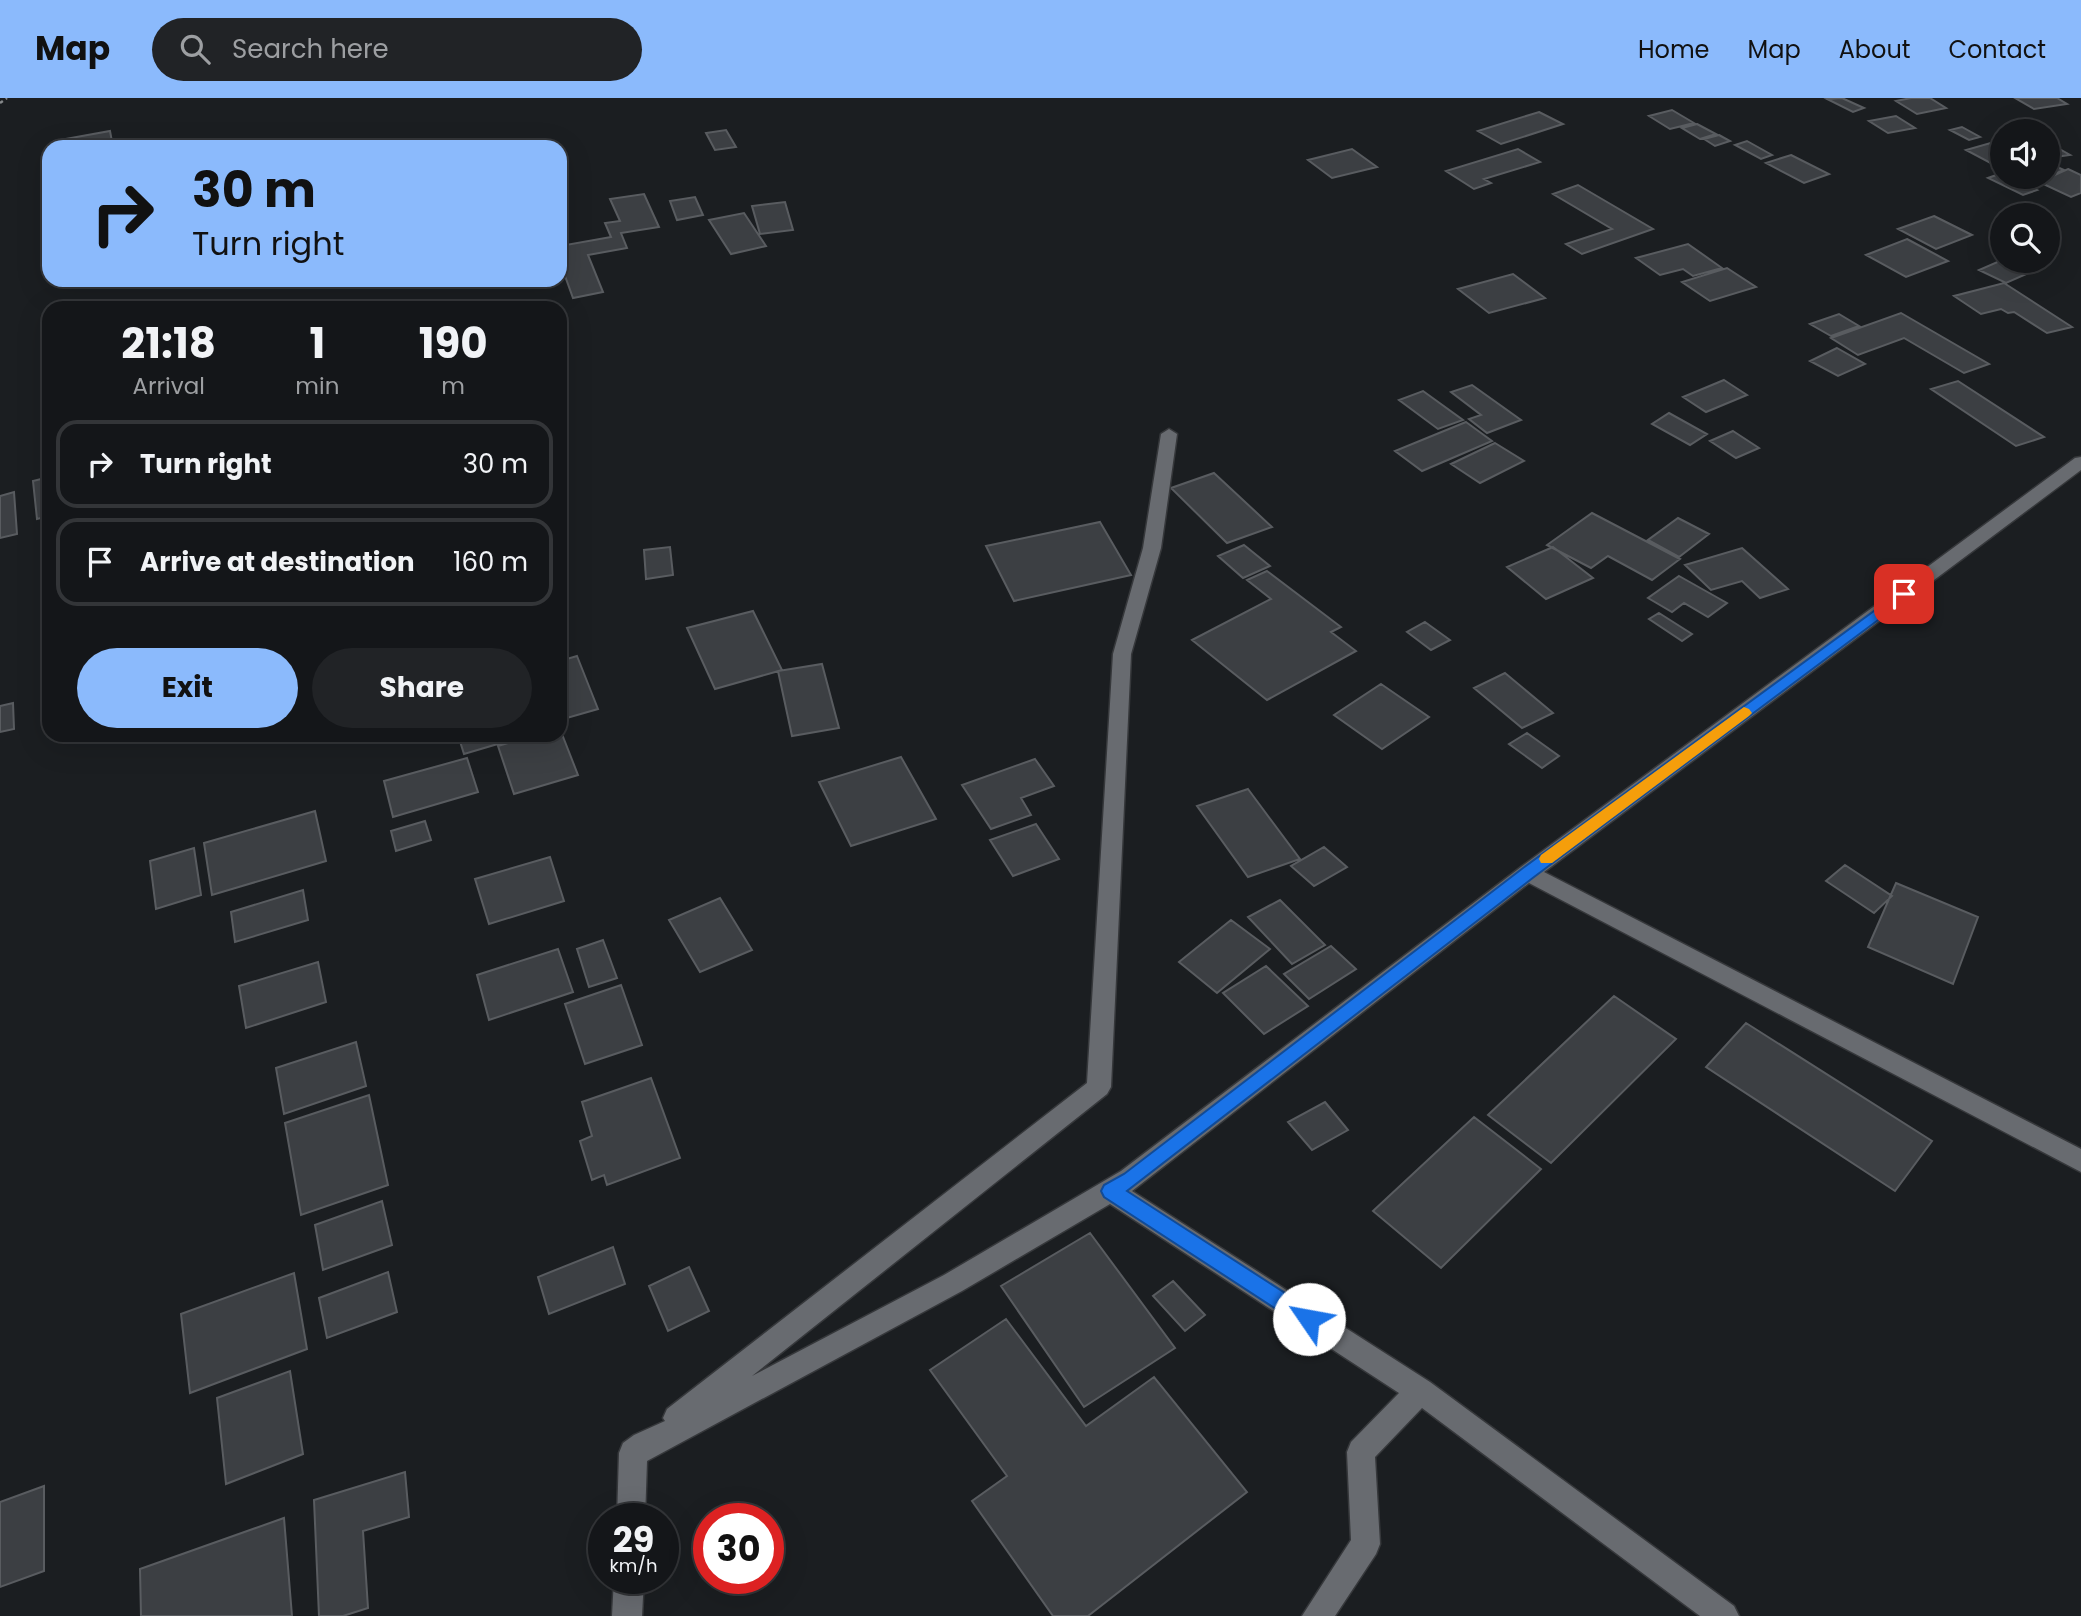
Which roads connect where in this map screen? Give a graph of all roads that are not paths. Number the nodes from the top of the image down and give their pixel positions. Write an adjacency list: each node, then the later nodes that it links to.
1 (1169, 434): 7 (street)
2 (2081, 463): 3 (street)
3 (1528, 873): 4 (street); 5 (street)
4 (2081, 1161)
5 (1111, 1191): 6 (street); 7 (street)
6 (1420, 1391): 11 (street); 12 (street)
7 (633, 1453): 8 (street)
8 (631, 1503)
9 (628, 1594): 10 (street)
10 (627, 1616)
11 (1317, 1616)
12 (1724, 1616)

